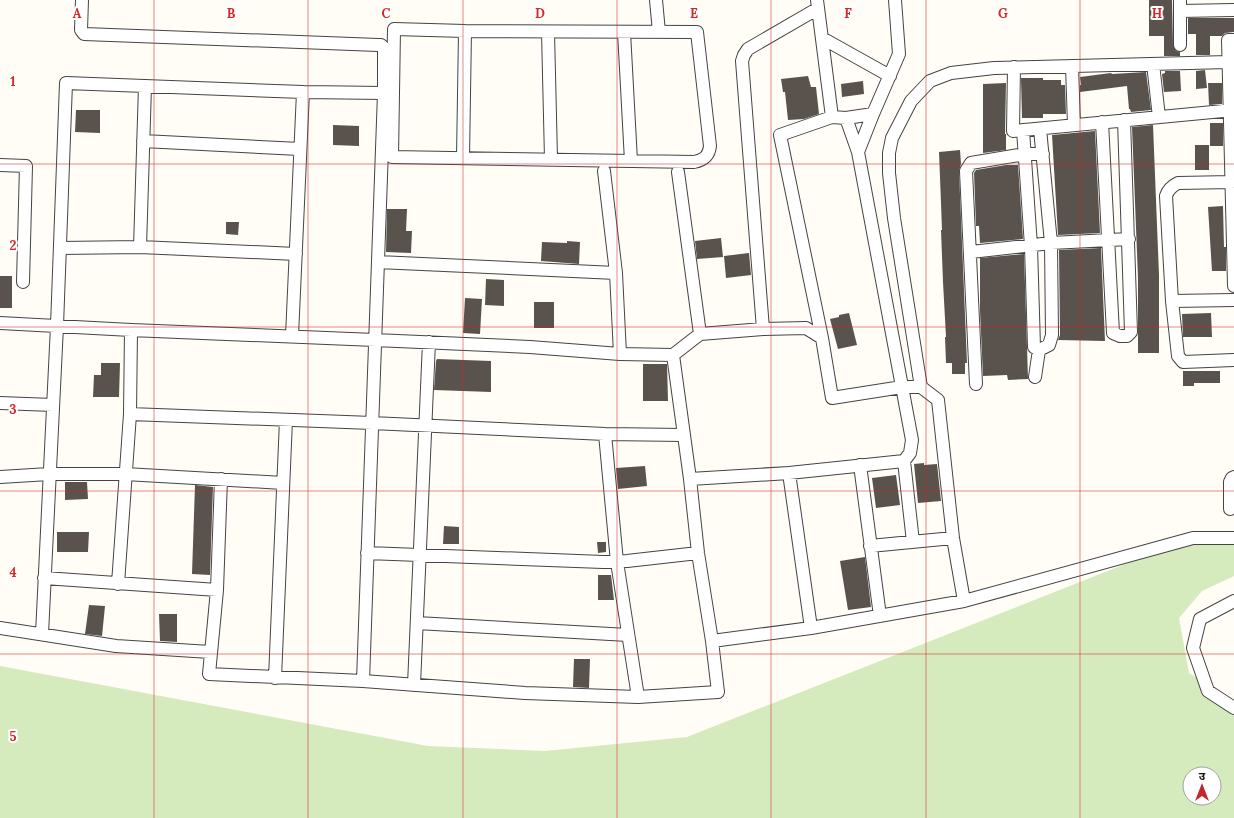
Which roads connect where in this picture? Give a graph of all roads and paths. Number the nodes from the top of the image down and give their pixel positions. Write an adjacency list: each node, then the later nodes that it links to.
1 (82, 0): 21 (street)
2 (656, 0): 10 (street)
3 (895, 0): 18 (street)
4 (817, 4): 11 (street); 60 (street)
5 (1180, 6): 6 (street); 13 (street)
6 (1234, 10)
7 (465, 31): 8 (street); 37 (street); 37 (street)
8 (548, 32): 9 (street); 38 (street)
9 (624, 32): 10 (street); 39 (street)
10 (659, 32): 39 (street)
11 (822, 38): 18 (street); 24 (street)
12 (1234, 40): 14 (street)
13 (1180, 45)
14 (1228, 62): 15 (street); 22 (street)
15 (1153, 64): 16 (street); 25 (street)
16 (1072, 66): 17 (street); 29 (street)
17 (1014, 67): 31 (street); 74 (street)
18 (890, 76): 23 (street)
19 (145, 86): 20 (street); 32 (street); 49 (street)
20 (303, 92): 21 (street); 33 (street)
21 (384, 93): 52 (street)
22 (1232, 110): 25 (street); 43 (street)
23 (873, 114): 26 (street); 34 (street)
24 (832, 117): 26 (street); 64 (street)
25 (1159, 117): 27 (street)
26 (846, 118): 34 (street)
27 (1124, 120): 28 (street); 44 (street)
28 (1102, 122): 29 (street); 45 (street)
29 (1074, 125): 30 (street)
30 (1040, 129): 31 (street); 36 (street)
31 (1023, 130): 35 (street)
32 (143, 141): 33 (street); 48 (street)
33 (300, 149): 51 (street)
34 (858, 152): 73 (street)
35 (1024, 154): 36 (street); 47 (street); 50 (street)
36 (1043, 154): 46 (street)
37 (462, 158): 38 (street)
38 (551, 159): 39 (street)
39 (631, 161)
40 (0, 165): 54 (street)
41 (604, 171): 53 (street)
42 (678, 172): 62 (street)
43 (1232, 182): 55 (street); 57 (street)
44 (1129, 239): 45 (street); 45 (street)
45 (1108, 240): 46 (street)
46 (1051, 243): 47 (street); 67 (street)
47 (1031, 246): 50 (street); 67 (street)
48 (140, 247): 49 (street); 51 (street)
49 (60, 248): 59 (street)
50 (970, 252): 72 (street)
51 (296, 254): 63 (street)
52 (378, 262): 53 (street); 65 (street)
53 (616, 272): 68 (street)
54 (23, 282)
55 (1234, 286)
56 (1234, 300): 57 (street)
57 (1172, 302): 70 (street)
58 (0, 323): 59 (street)
59 (57, 326): 61 (street); 76 (street)
60 (763, 329): 62 (street); 64 (street)
61 (132, 330): 63 (street); 77 (street)
62 (700, 334): 69 (street)
63 (292, 336): 65 (street)
64 (822, 338): 73 (street)
65 (375, 340): 66 (street); 79 (street)
66 (429, 342): 68 (street); 80 (street)
67 (1039, 350): 71 (street)
68 (620, 354): 69 (street)
69 (673, 355): 82 (street)
70 (1234, 360)
71 (1035, 377)
72 (976, 384)
73 (902, 387): 74 (street); 83 (street)
74 (921, 387): 94 (street)
75 (0, 403): 76 (street)
76 (52, 405): 86 (street)
77 (130, 414): 78 (street); 87 (street)
78 (286, 420): 79 (street); 92 (street)
79 (372, 423): 80 (street); 98 (street)
80 (426, 426): 81 (street); 100 (street)
81 (605, 434): 82 (street); 101 (street)
82 (684, 435): 91 (street)
83 (904, 461): 84 (street); 96 (street)
84 (860, 466): 85 (street); 97 (street)
85 (789, 473): 91 (street); 110 (street)
86 (49, 474): 87 (street); 88 (street); 102 (street)
87 (125, 474): 90 (street); 103 (street)
88 (0, 477)
89 (1234, 477): 93 (street)
90 (220, 479): 92 (street); 104 (street)
91 (690, 479): 99 (street)
92 (284, 483): 115 (street)
93 (1230, 509)
94 (952, 538): 96 (street); 105 (street)
95 (1234, 538): 105 (street)
96 (913, 542): 97 (street)
97 (870, 546): 107 (street)
98 (367, 553): 100 (street); 116 (street)
99 (698, 553): 101 (street); 113 (street)
100 (419, 554): 101 (street); 108 (street)
101 (617, 562): 112 (street)
102 (44, 578): 103 (street); 111 (street)
103 (118, 584): 104 (street)
104 (217, 590): 114 (street)
105 (964, 601): 107 (street)
106 (1234, 601): 119 (street)
107 (880, 616): 110 (street)
108 (417, 623): 112 (street); 117 (street)
109 (0, 628): 111 (street)
110 (811, 628): 113 (street)
111 (42, 634): 114 (street)
112 (628, 635): 118 (street)
113 (712, 641): 118 (street)
114 (210, 652): 115 (street)
115 (275, 678): 116 (street)
116 (363, 681): 117 (street)
117 (414, 685): 118 (street)
118 (638, 697)
119 (1234, 708)

